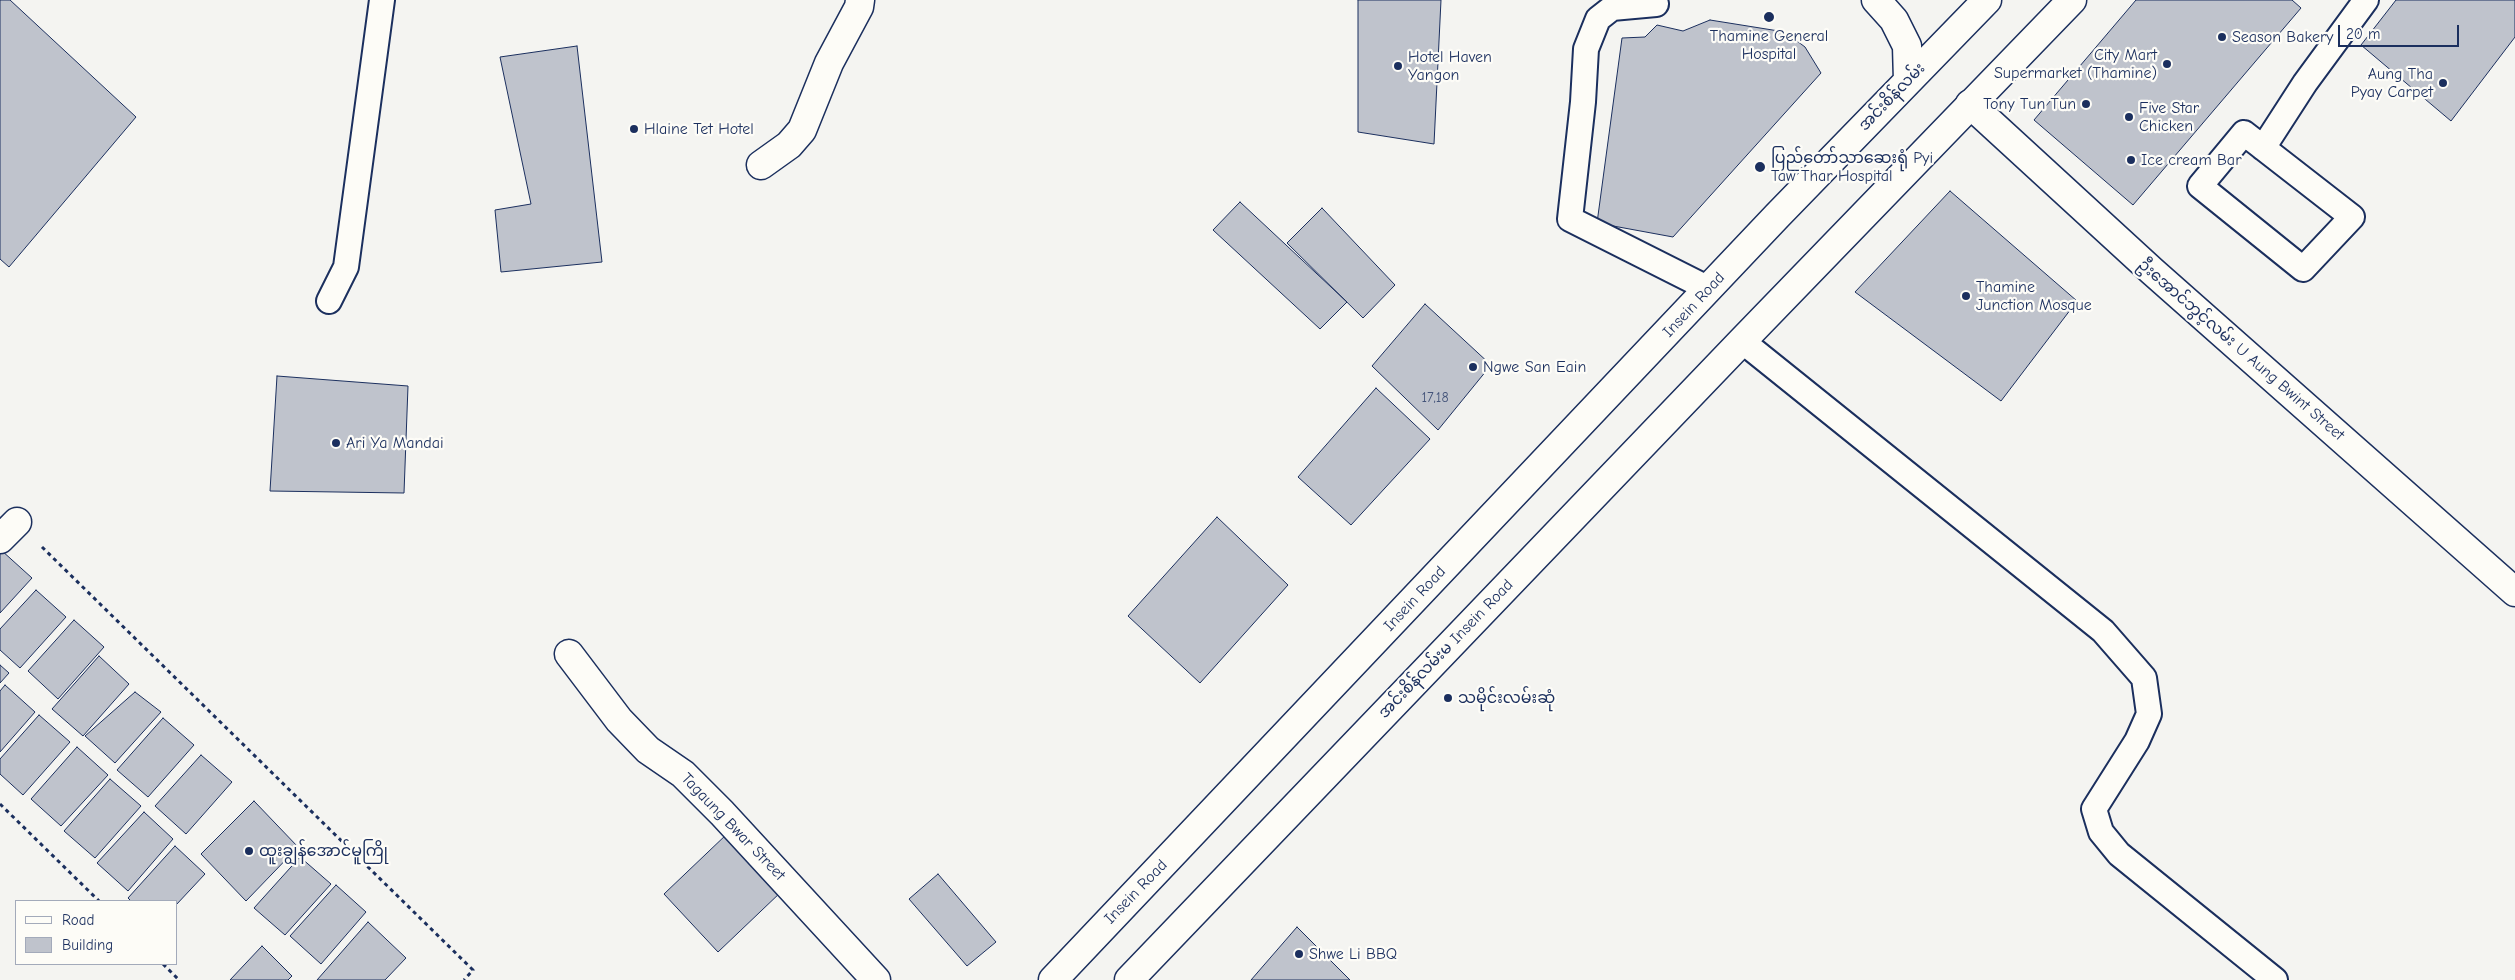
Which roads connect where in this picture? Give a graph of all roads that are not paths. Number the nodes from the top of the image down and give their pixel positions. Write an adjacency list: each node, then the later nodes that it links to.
1 (382, 0): 14 (lane)
2 (860, 0): 11 (main road)
3 (1876, 0): 8 (main road)
4 (1987, 0): 8 (main road, အင်းစိန်လမ်း)
5 (2072, 0): 9 (main road)
6 (2366, 0): 10 (lane)
7 (1656, 4): 13 (lane)
8 (1908, 81): 12 (main road, အင်းစိန်လမ်း)
9 (1970, 104): 15 (main road, အင်းစိန်လမ်းမ Insein Road); 16 (main road, ဦးအောင်ဘွင့်လမ်း U Aung Bwint Street)
10 (2263, 148): 10 (lane)
11 (762, 165)
12 (1776, 216): 13 (main road, Insein Road)
13 (1709, 289): 19 (main road, Insein Road)
14 (329, 301)
15 (1742, 341): 20 (main road, အင်းစိန်လမ်းမ Insein Road); 21 (lane)
16 (2515, 592)
17 (569, 654): 18 (main road, Tagaung Bwar Street)
18 (876, 980)
19 (1053, 980)
20 (1129, 980)
21 (2275, 980)

